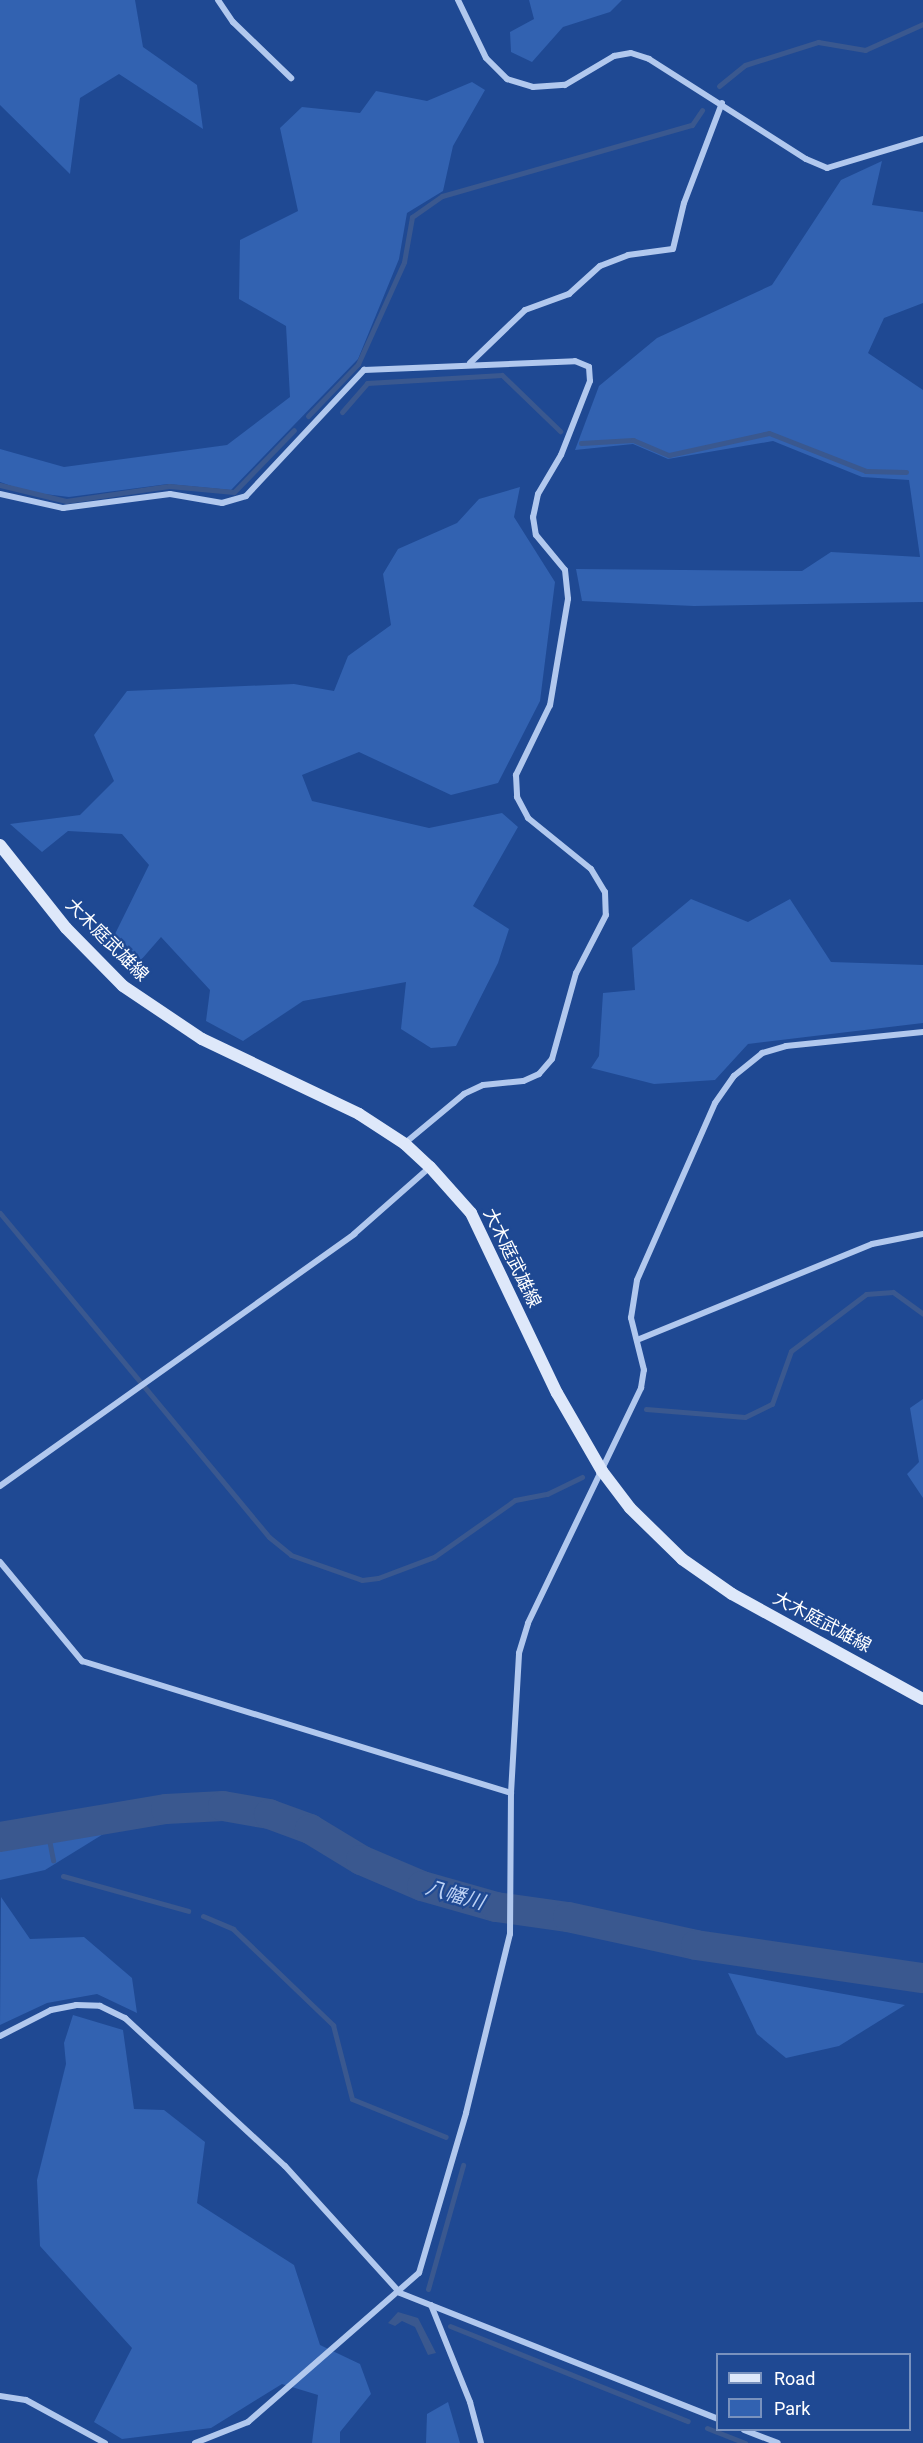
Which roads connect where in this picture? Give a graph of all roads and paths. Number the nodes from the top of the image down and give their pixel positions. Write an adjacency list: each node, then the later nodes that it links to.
1 (218, 0): 3 (street)
2 (458, 0): 4 (street)
3 (291, 78)
4 (722, 103): 5 (street); 6 (street)
5 (923, 139)
6 (469, 363): 7 (street); 10 (street)
7 (0, 494)
8 (0, 845): 10 (main road, 大木庭武雄線)
9 (923, 1032): 13 (street)
10 (405, 1144): 11 (main road, 大木庭武雄線)
11 (430, 1167): 14 (main road, 大木庭武雄線); 15 (street)
12 (923, 1234): 13 (street)
13 (637, 1340): 14 (street)
14 (602, 1471): 17 (main road, 大木庭武雄線); 18 (street)
15 (0, 1486)
16 (0, 1562): 18 (street)
17 (923, 1699)
18 (511, 1793): 20 (street)
19 (0, 2036): 20 (street)
20 (400, 2293): 21 (street); 26 (street)
21 (431, 2305): 23 (street); 27 (street)
22 (0, 2397): 25 (street)
23 (716, 2419)
24 (747, 2431): 28 (street)
25 (105, 2443)
26 (195, 2443)
27 (481, 2443)
28 (778, 2443)

